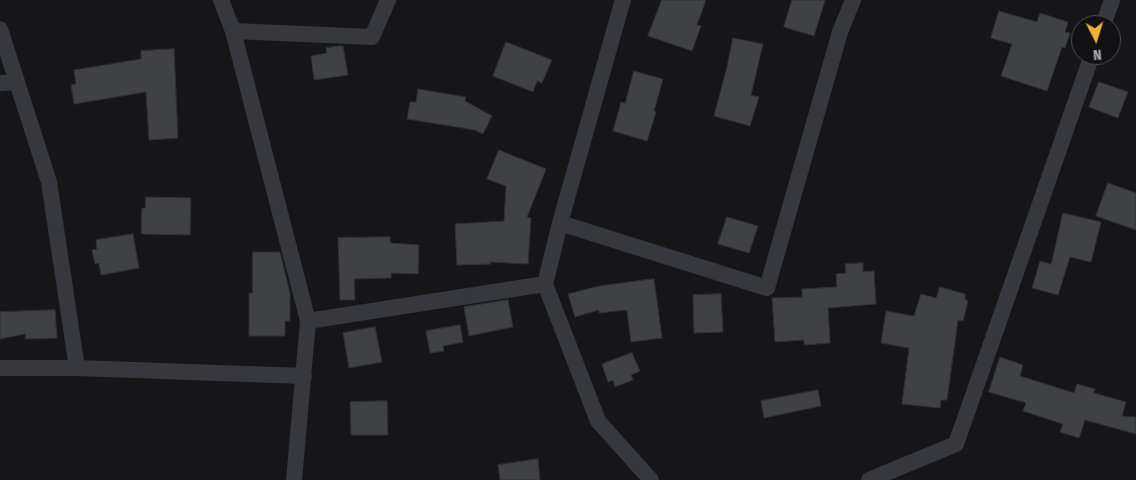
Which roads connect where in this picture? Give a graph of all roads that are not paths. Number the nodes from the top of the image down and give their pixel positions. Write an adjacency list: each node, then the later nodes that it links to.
1 (221, 0): 8 (street)
2 (388, 0): 8 (street)
3 (624, 0): 12 (street)
4 (853, 0): 12 (street)
5 (1112, 0): 6 (street)
6 (1107, 15)
7 (0, 29): 10 (street)
8 (233, 31): 14 (street)
9 (1089, 65): 20 (street)
10 (17, 82): 11 (street); 16 (street)
11 (0, 83)
12 (560, 223): 13 (street)
13 (545, 284): 14 (street); 19 (street)
14 (308, 321): 17 (street)
15 (0, 368): 16 (street)
16 (77, 368): 17 (street)
17 (304, 376): 18 (street)
18 (294, 480)
19 (651, 480)
20 (869, 480)

